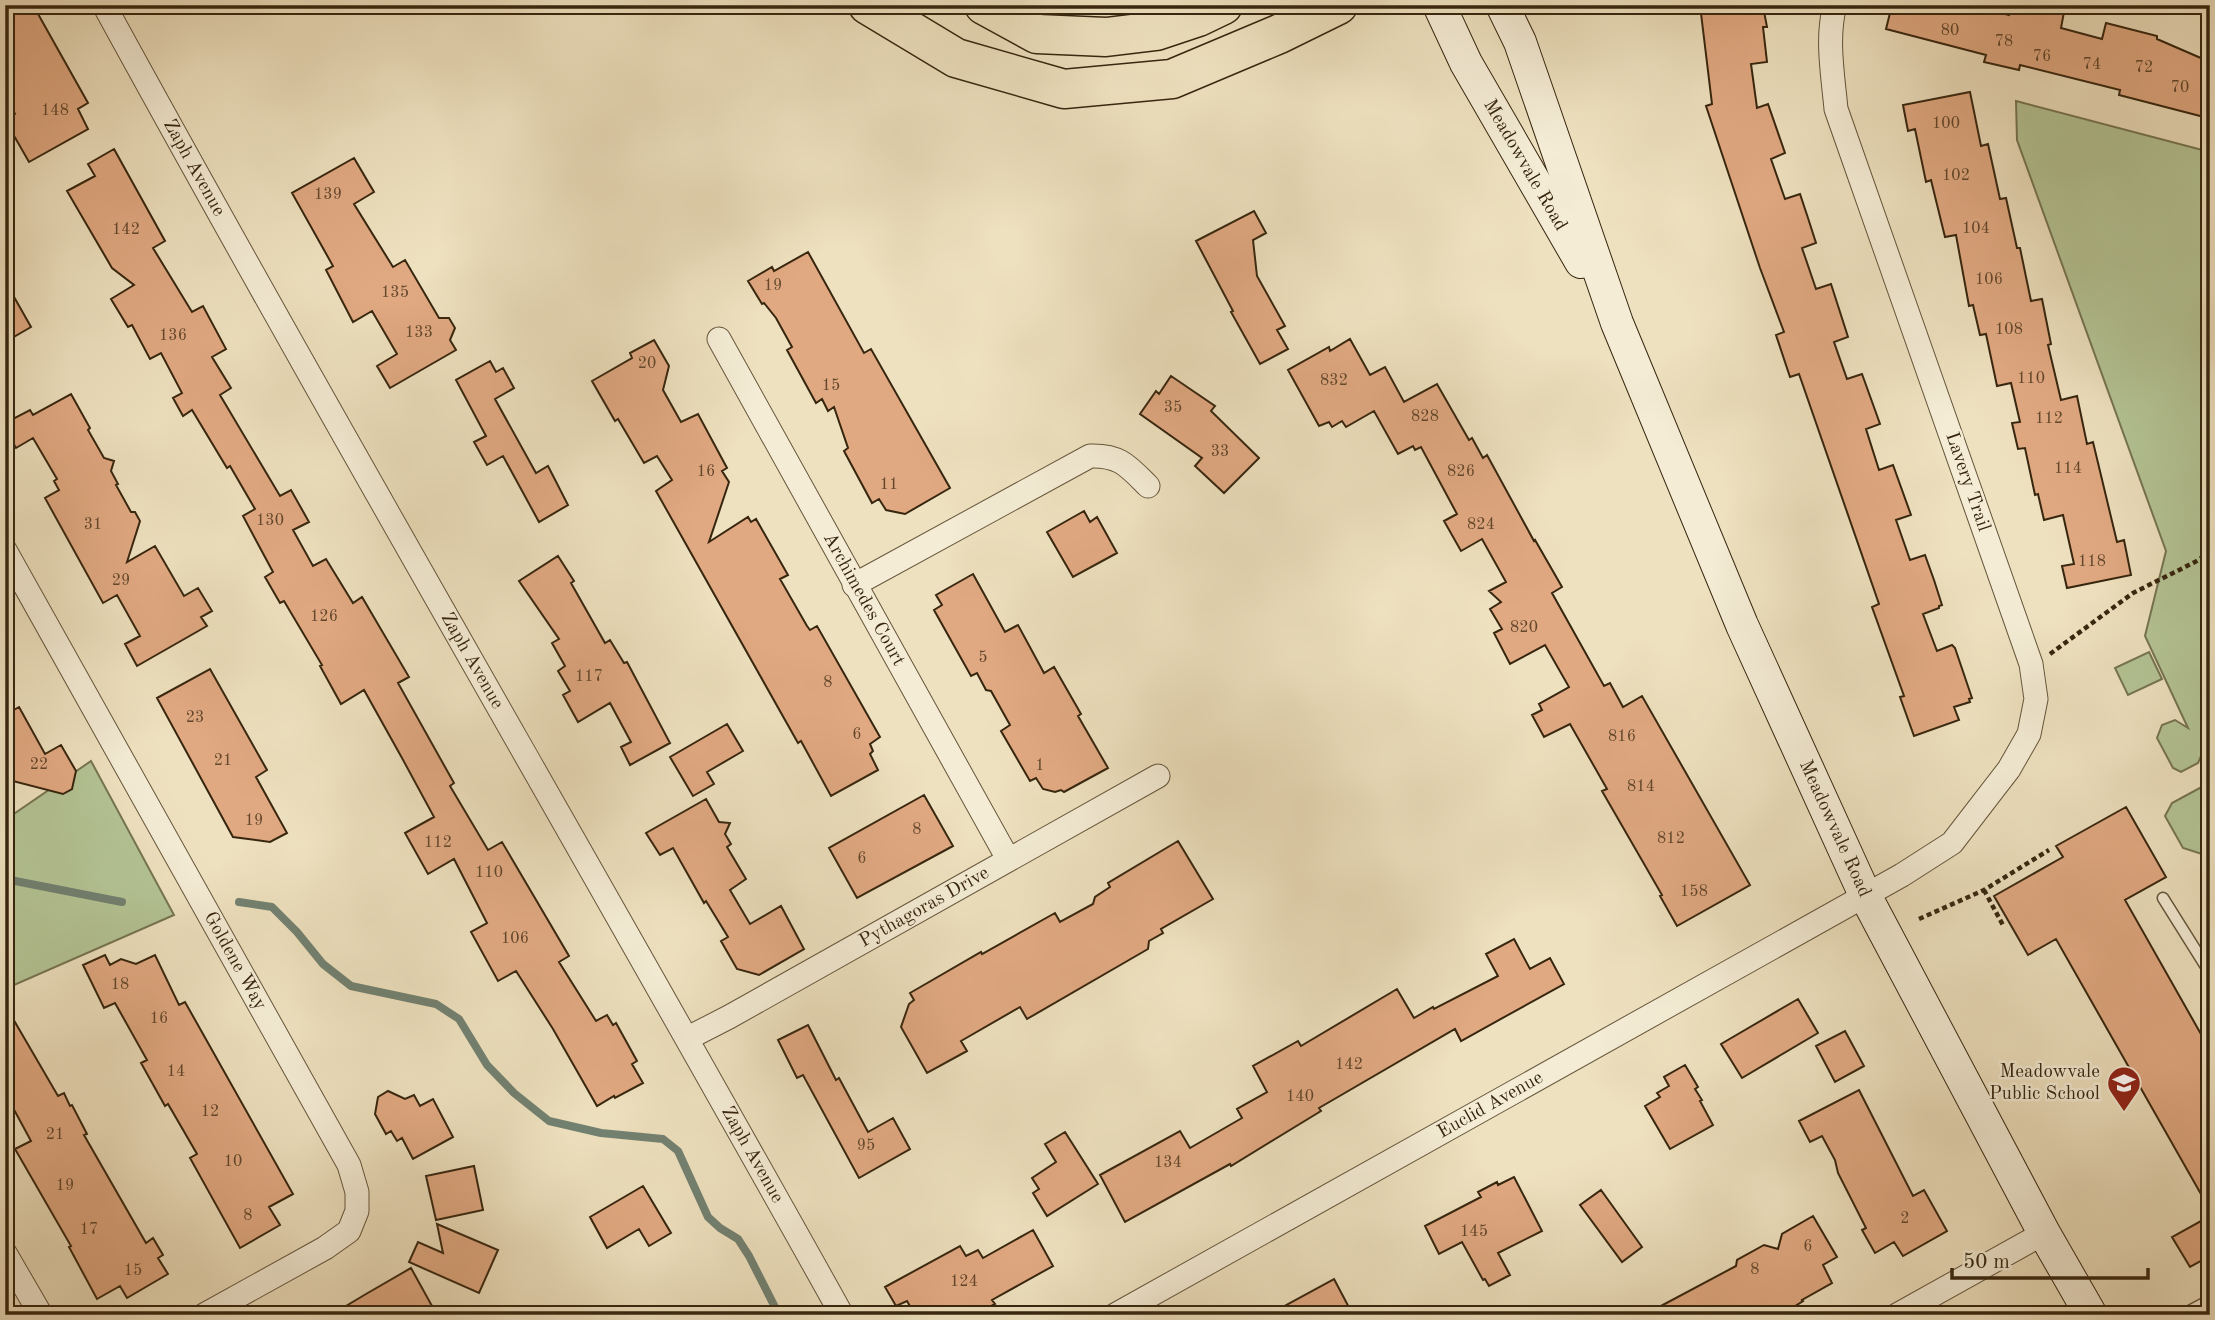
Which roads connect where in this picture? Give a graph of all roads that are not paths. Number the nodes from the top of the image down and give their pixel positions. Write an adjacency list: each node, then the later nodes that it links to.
1 (104, 5): 19 (street, Zaph Avenue)
2 (868, 5): 5 (highway)
3 (984, 5): 4 (highway)
4 (1223, 5)
5 (1338, 5)
6 (1438, 5): 9 (main road, Meadowvale Road)
7 (1502, 5): 9 (main road, Meadowvale Road)
8 (1835, 5): 16 (street, Lavery Trail)
9 (1617, 323): 16 (main road, Meadowvale Road)
10 (719, 339): 13 (street, Archimedes Court)
11 (1148, 486): 13 (street)
12 (5, 550): 24 (street, Goldene Way)
13 (854, 585): 15 (street, Archimedes Court)
14 (1158, 776): 15 (street, Pythagoras Drive)
15 (1008, 859): 19 (street, Pythagoras Drive)
16 (1866, 895): 20 (main road, Meadowvale Road); 26 (street, Euclid Avenue)
17 (2163, 898): 18 (lane)
18 (2210, 973)
19 (688, 1038): 25 (street, Zaph Avenue)
20 (2044, 1233): 27 (street); 28 (main road, Meadowvale Road)
21 (5, 1253): 23 (street)
22 (2210, 1300): 29 (lane)
23 (41, 1315)
24 (204, 1315)
25 (842, 1315)
26 (1115, 1315)
27 (1897, 1315)
28 (2091, 1315)
29 (2182, 1315)

